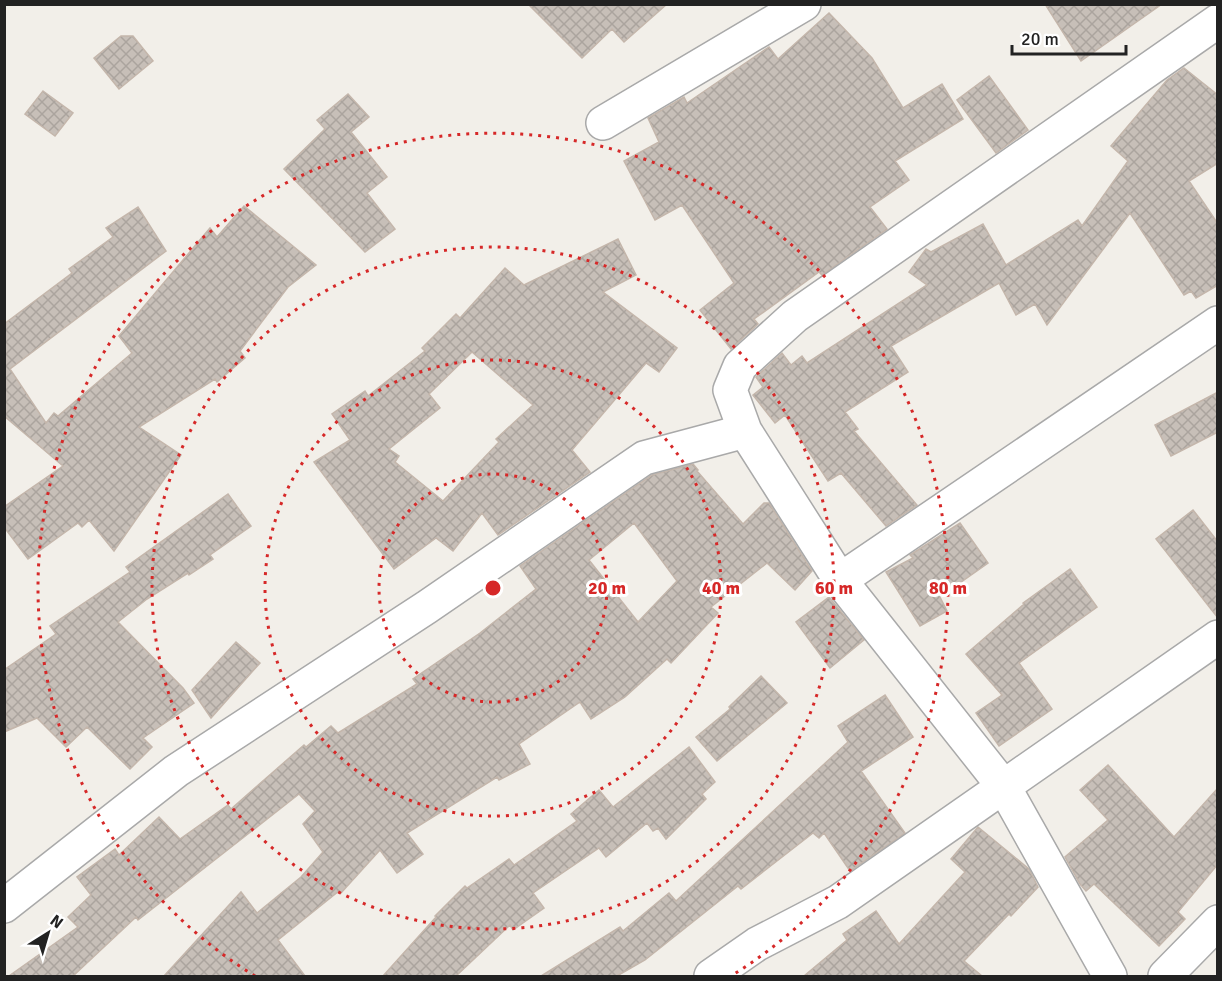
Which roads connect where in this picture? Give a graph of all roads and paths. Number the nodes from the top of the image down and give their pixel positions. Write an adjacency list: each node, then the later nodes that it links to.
1 (804, 4): 3 (street)
2 (1218, 21): 5 (street)
3 (603, 123)
4 (1218, 323): 6 (street)
5 (745, 430): 6 (street); 9 (street)
6 (840, 580): 8 (street)
7 (1218, 637): 8 (street)
8 (1004, 787): 11 (street); 12 (street)
9 (4, 906)
10 (1218, 922): 13 (street)
11 (711, 976)
12 (1110, 976)
13 (1165, 976)

